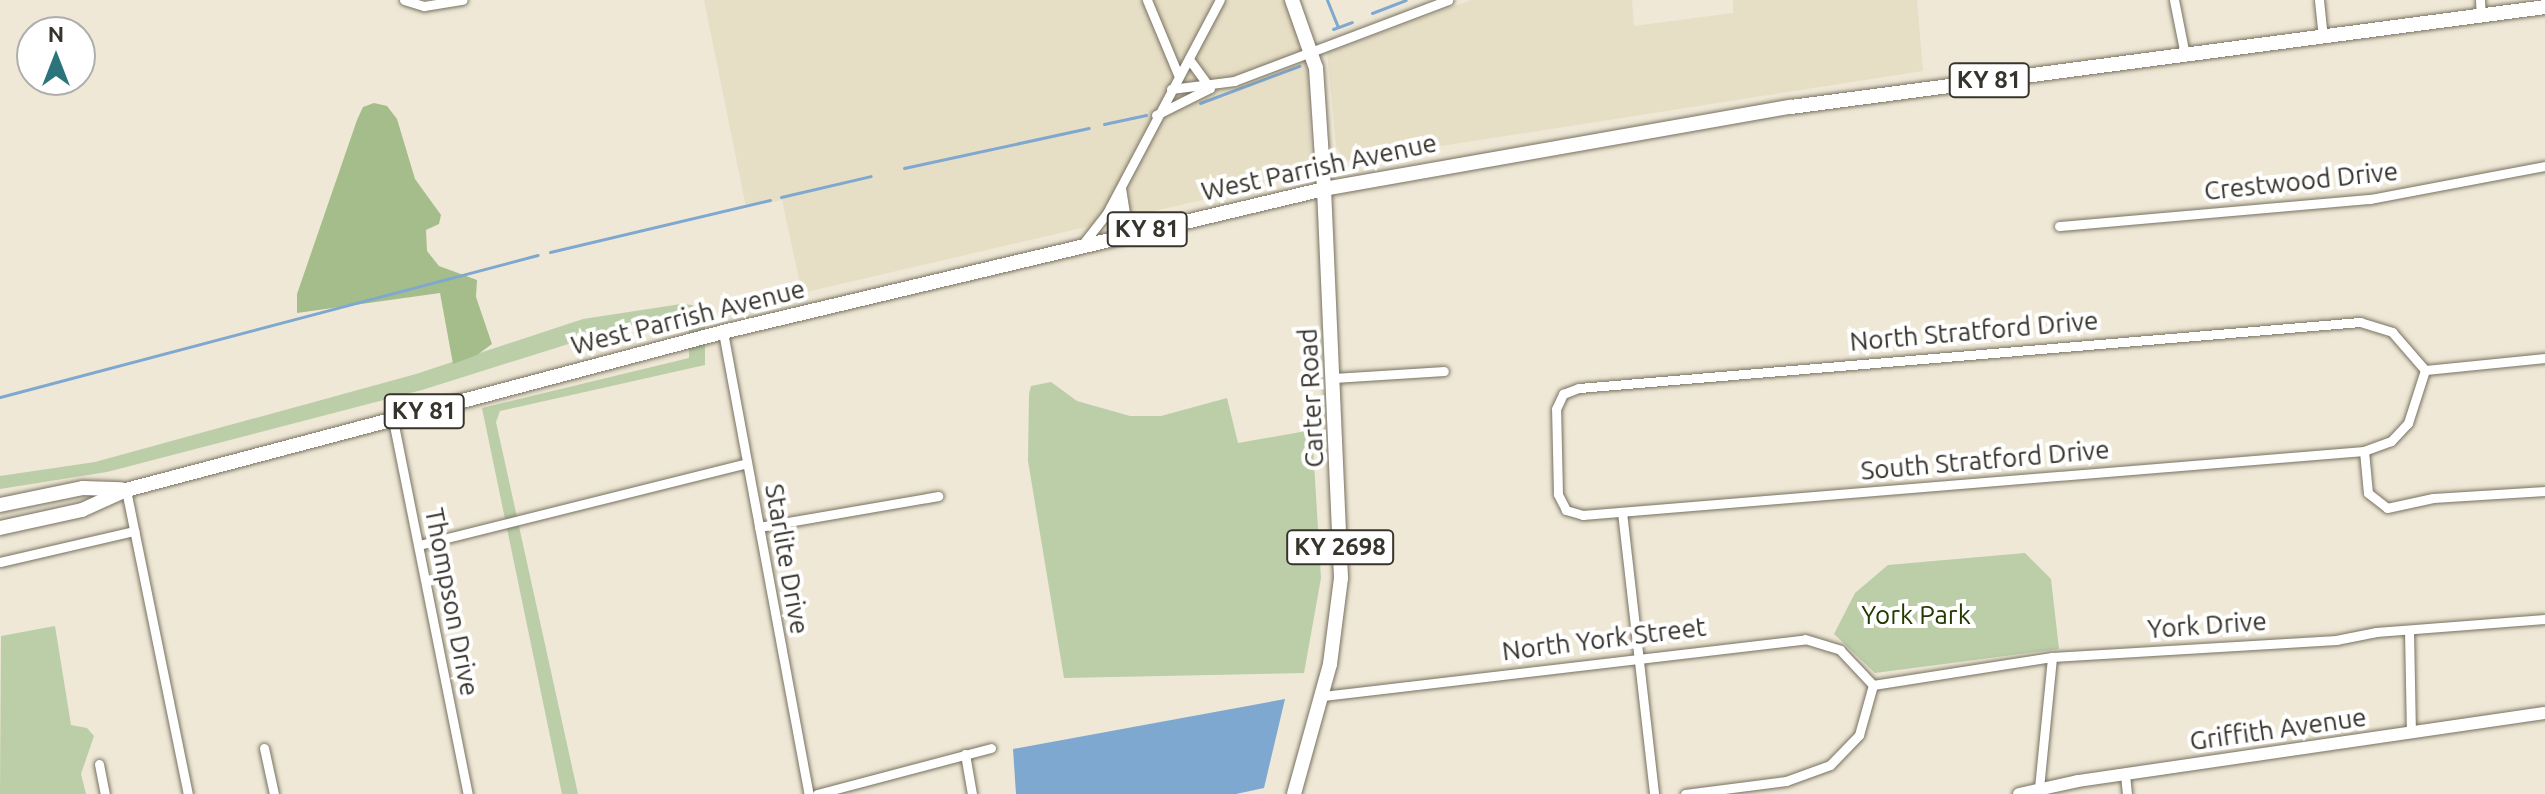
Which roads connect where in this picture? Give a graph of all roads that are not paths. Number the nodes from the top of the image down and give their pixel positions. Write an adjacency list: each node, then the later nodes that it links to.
1 (404, 0): 2 (street)
2 (463, 0)
3 (1147, 0): 16 (street)
4 (1220, 0): 15 (street)
5 (1292, 0): 13 (main road, Carter Road)
6 (1448, 0): 13 (street)
7 (2174, 0): 14 (street)
8 (2319, 0): 12 (street)
9 (2480, 0): 11 (street)
10 (2545, 7): 11 (main road, West Parrish Avenue / KY 81)
11 (2481, 17): 12 (main road, West Parrish Avenue / KY 81)
12 (2323, 37): 14 (main road, West Parrish Avenue / KY 81)
13 (1313, 51): 17 (street); 22 (main road, Carter Road)
14 (2185, 55): 22 (main road, West Parrish Avenue / KY 81)
15 (1189, 59): 16 (street); 17 (street)
16 (1179, 77): 18 (street)
17 (1210, 88): 18 (street); 19 (street)
18 (1171, 89): 19 (street)
19 (1156, 115): 21 (street)
20 (2545, 166): 23 (street, Crestwood Drive)
21 (1121, 188): 24 (street); 25 (street); 26 (street)
22 (1324, 189): 24 (main road, West Parrish Avenue / KY 81); 31 (main road, Carter Road / KY 2698)
23 (2059, 226)
24 (1140, 230): 25 (main road, West Parrish Avenue / KY 81)
25 (1117, 236): 26 (main road, West Parrish Avenue / KY 81)
26 (1082, 245): 27 (main road, West Parrish Avenue / KY 81)
27 (723, 332): 32 (main road, West Parrish Avenue / KY 81); 35 (street, Starlite Drive)
28 (2545, 358): 29 (street)
29 (2425, 370): 33 (street, North Stratford Drive); 34 (street, South Stratford Drive)
30 (1444, 371): 31 (street)
31 (1334, 378): 51 (main road, Carter Road / KY 2698)
32 (393, 420): 36 (main road, West Parrish Avenue / KY 81); 44 (street, Thompson Drive)
33 (1556, 447): 40 (street, South Stratford Drive)
34 (2364, 451): 37 (street); 40 (street, South Stratford Drive)
35 (747, 463): 41 (street, Starlite Drive); 44 (street)
36 (126, 490): 39 (main road, West Parrish Avenue / KY 81); 42 (main road, West Parrish Avenue / KY 81); 43 (street)
37 (2545, 491)
38 (938, 496): 41 (street)
39 (0, 505)
40 (1622, 512): 48 (street)
41 (759, 527): 64 (street, Starlite Drive)
42 (0, 528)
43 (134, 531): 45 (street); 61 (street)
44 (419, 545): 63 (street, Thompson Drive)
45 (0, 562)
46 (2545, 619): 47 (street, York Drive)
47 (2409, 630): 49 (street, York Drive); 53 (street)
48 (1637, 657): 50 (street, North York Street); 51 (street, North York Street); 68 (street)
49 (2052, 657): 50 (street, York Drive); 59 (street)
50 (1873, 685): 69 (street)
51 (1323, 696): 67 (main road, Carter Road / KY 2698)
52 (2545, 713): 53 (street, Griffith Avenue)
53 (2411, 733): 58 (street, Griffith Avenue)
54 (264, 748): 62 (street)
55 (991, 748): 56 (street)
56 (965, 754): 65 (street); 66 (street)
57 (99, 764): 60 (street)
58 (2125, 775): 59 (street, Griffith Avenue); 71 (street)
59 (2039, 788): 70 (street, Griffith Avenue)
60 (105, 794)
61 (188, 794)
62 (274, 794)
63 (468, 794)
64 (809, 794)
65 (817, 794)
66 (972, 794)
67 (1294, 794)
68 (1654, 794)
69 (1685, 794)
70 (2019, 794)
71 (2127, 794)

